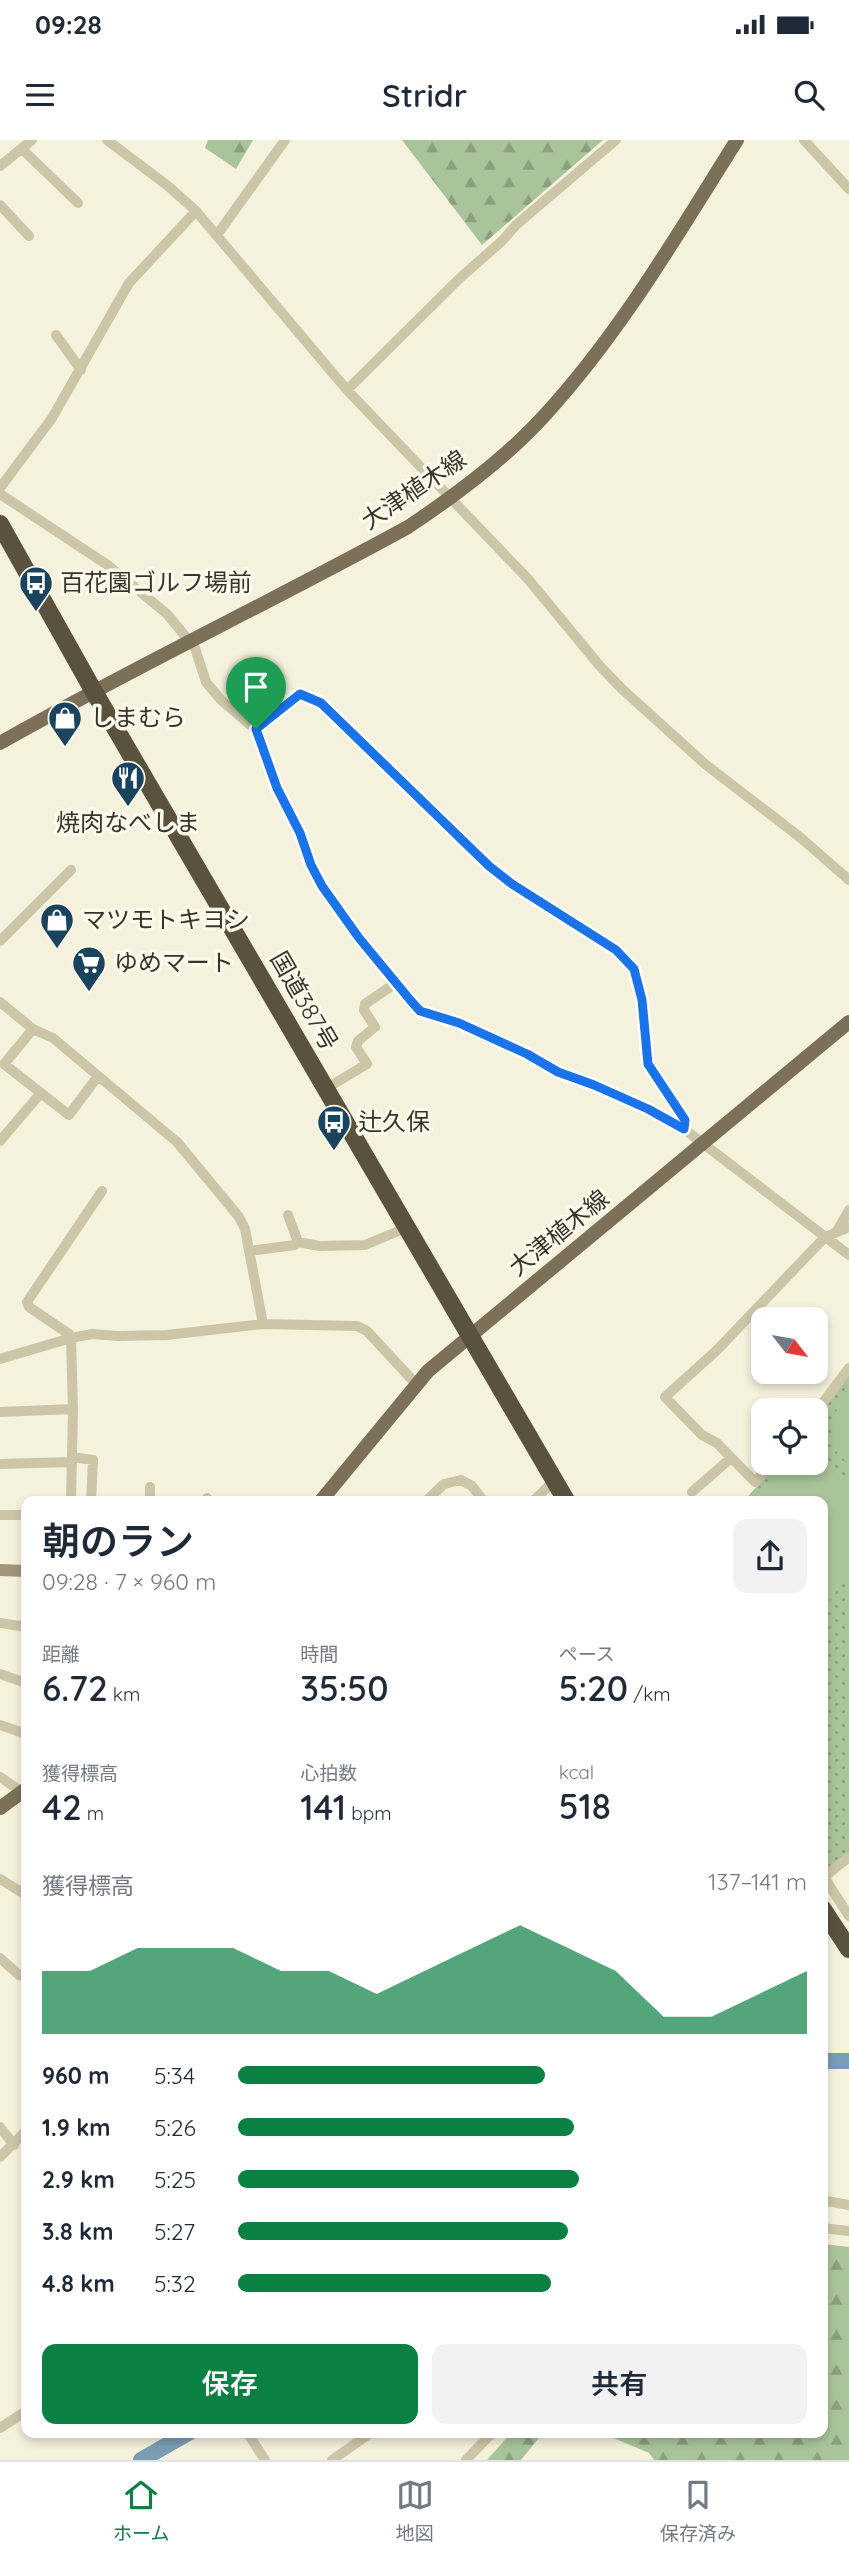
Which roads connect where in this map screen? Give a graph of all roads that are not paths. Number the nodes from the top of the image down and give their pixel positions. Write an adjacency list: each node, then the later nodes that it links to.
1 (32, 140): 7 (street)
2 (285, 140): 13 (street)
3 (616, 140): 17 (street)
4 (737, 140): 20 (main road, 大津植木線)
5 (804, 140): 9 (street)
6 (114, 142): 12 (street)
7 (22, 149): 8 (street); 10 (street)
8 (0, 166)
9 (849, 189)
10 (78, 202)
11 (0, 205): 14 (street)
12 (196, 211): 13 (street); 16 (street)
13 (217, 235): 17 (street)
14 (29, 236)
15 (56, 335): 16 (street)
16 (80, 370): 18 (street)
17 (347, 390): 20 (street)
18 (0, 488)
19 (0, 494): 22 (street)
20 (449, 498): 22 (main road, 大津植木線); 27 (street)
21 (0, 524): 23 (highway, 国道387号)
22 (190, 642): 23 (main road, 大津植木線); 24 (street)
23 (93, 690): 25 (main road, 大津植木線); 34 (highway, 国道387号)
24 (256, 729): 29 (street); 36 (street)
25 (0, 743)
26 (71, 870): 28 (street)
27 (849, 880)
28 (0, 941)
29 (396, 983): 34 (street); 36 (street)
30 (0, 1002): 32 (street)
31 (849, 1022): 38 (main road, 大津植木線)
32 (33, 1029): 33 (street); 35 (street)
33 (97, 1076): 35 (street); 47 (street)
34 (327, 1088): 42 (highway, 国道387号)
35 (40, 1094): 37 (street)
36 (684, 1129): 38 (street)
37 (0, 1141)
38 (704, 1143): 45 (street); 50 (main road, 大津植木線)
39 (102, 1191): 51 (street)
40 (849, 1210): 44 (street)
41 (288, 1215): 46 (street)
42 (408, 1227): 46 (street); 50 (highway, 国道387号)
43 (849, 1227): 44 (street)
44 (836, 1232): 45 (street)
45 (825, 1237): 48 (street); 58 (street)
46 (298, 1242): 47 (street)
47 (249, 1251): 49 (street)
48 (849, 1255)
49 (262, 1324): 51 (street); 54 (street)
50 (470, 1336): 54 (main road, 大津植木線); 62 (highway, 国道387号)
51 (71, 1338): 52 (street); 56 (street)
52 (0, 1359)
53 (849, 1368): 55 (street)
54 (416, 1384): 68 (main road, 大津植木線)
55 (826, 1398)
56 (73, 1409): 57 (street); 59 (street)
57 (0, 1412)
58 (729, 1457): 61 (street); 64 (street)
59 (72, 1460): 60 (street); 65 (street); 66 (street)
60 (0, 1464)
61 (761, 1475)
62 (554, 1481): 71 (street); 72 (highway, 国道387号)
63 (150, 1487): 67 (street)
64 (691, 1489)
65 (71, 1496)
66 (91, 1496)
67 (150, 1496)
68 (328, 1496)
69 (431, 1496): 70 (street)
70 (479, 1496)
71 (538, 1496)
72 (563, 1496)
73 (0, 1515): 74 (street)
74 (21, 1515)
75 (0, 1570): 76 (street)
76 (21, 1571)
77 (0, 1623): 78 (street)
78 (21, 1626)
79 (0, 1674): 80 (street)
80 (21, 1681)
81 (0, 1725): 82 (street)
82 (21, 1732)
83 (0, 1777): 84 (street)
84 (21, 1788)
85 (21, 1792): 86 (main road)
86 (0, 1808)
87 (849, 1857): 88 (street)
88 (828, 1874)
89 (0, 1879): 91 (street)
90 (828, 1883): 92 (street)
91 (21, 1892)
92 (849, 1916)
93 (828, 1917): 94 (highway)
94 (849, 1949)
95 (0, 1958): 96 (street)
96 (21, 1976)
97 (0, 2127): 99 (street)
98 (21, 2137): 99 (street)
99 (14, 2145): 100 (street)
100 (0, 2157)
101 (828, 2201): 102 (street)
102 (849, 2205)
103 (828, 2229): 104 (street)
104 (849, 2231)
105 (21, 2414): 106 (street)
106 (0, 2428)
107 (251, 2438): 110 (street)
108 (363, 2438): 111 (street)
109 (487, 2438): 112 (street)
110 (265, 2460)
111 (332, 2460)
112 (466, 2460)

